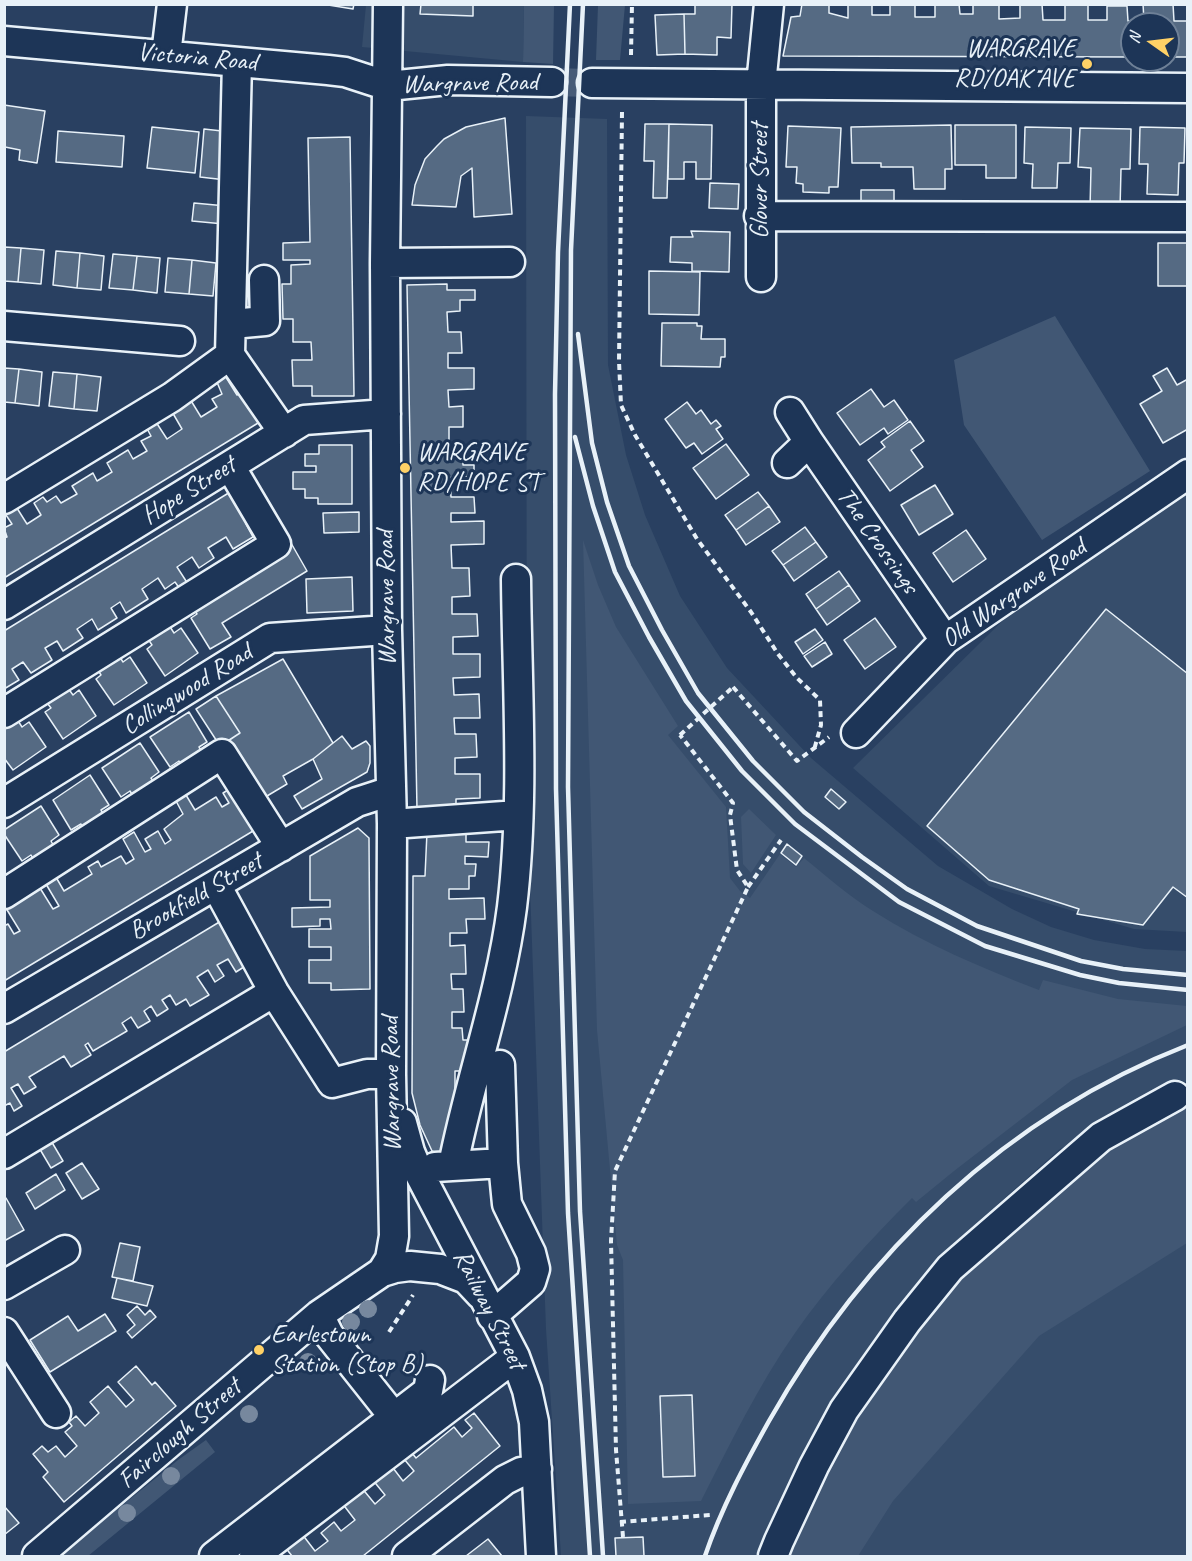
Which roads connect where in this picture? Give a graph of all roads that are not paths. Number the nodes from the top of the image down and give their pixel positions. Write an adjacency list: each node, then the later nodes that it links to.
1 (172, 4): 5 (street)
2 (388, 4): 10 (street)
3 (769, 4): 9 (street, Glover Street)
4 (4, 41): 5 (street, Victoria Road)
5 (166, 55): 6 (street, Victoria Road)
6 (237, 62): 10 (street, Victoria Road); 18 (street)
7 (552, 82): 10 (street, Wargrave Road)
8 (592, 82): 9 (street)
9 (761, 85): 11 (street); 12 (street, Glover Street)
10 (388, 86): 15 (street, Wargrave Road)
11 (1188, 88)
12 (759, 216): 13 (street); 16 (street, Glover Street)
13 (1188, 217)
14 (510, 262): 15 (street)
15 (385, 263): 23 (street, Wargrave Road)
16 (761, 277)
17 (264, 280): 18 (street)
18 (232, 324): 21 (street)
19 (4, 326): 20 (street)
20 (180, 341)
21 (230, 355): 24 (street); 29 (street)
22 (790, 412): 25 (street, The Crossings)
23 (386, 414): 24 (street, Hope Street); 32 (street, Wargrave Road)
24 (284, 433): 27 (street, Hope Street)
25 (809, 442): 26 (street); 33 (street, The Crossings)
26 (787, 463)
27 (230, 466): 31 (street, Hope Street); 34 (street)
28 (1188, 474): 33 (street, Old Wargrave Road)
29 (4, 499)
30 (516, 579): 38 (street)
31 (4, 605)
32 (387, 630): 36 (street, Wargrave Road); 37 (street, Collingwood Road)
33 (945, 640): 35 (street, Old Wargrave Road)
34 (4, 713)
35 (856, 733)
36 (391, 791): 39 (street, Wargrave Road); 40 (street, Brookfield Street)
37 (4, 803)
38 (518, 815): 39 (street); 50 (street)
39 (392, 824): 46 (street, Wargrave Road)
40 (281, 847): 41 (street, Brookfield Street); 42 (street)
41 (216, 885): 43 (street); 44 (street, Brookfield Street)
42 (4, 894)
43 (274, 992): 46 (street); 48 (street)
44 (4, 1010)
45 (500, 1065): 49 (street)
46 (391, 1074): 51 (street, Railway Street); 53 (street, Wargrave Road)
47 (1175, 1096): 68 (street)
48 (4, 1154)
49 (503, 1162): 50 (street); 55 (street)
50 (453, 1165): 51 (street)
51 (418, 1171): 55 (street, Railway Street)
52 (65, 1250): 54 (street)
53 (382, 1272): 55 (street, Fairclough Street); 56 (street, Fairclough Street)
54 (4, 1285)
55 (487, 1305): 58 (street, Railway Street)
56 (319, 1315): 61 (street); 63 (street, Fairclough Street)
57 (4, 1332): 60 (street)
58 (515, 1357): 62 (street, Railway Street); 65 (street)
59 (430, 1380): 61 (street)
60 (56, 1413)
61 (394, 1417): 64 (street)
62 (537, 1469): 66 (street); 67 (street, Railway Street)
63 (37, 1557)
64 (214, 1557)
65 (254, 1557)
66 (406, 1557)
67 (542, 1557)
68 (773, 1557)

